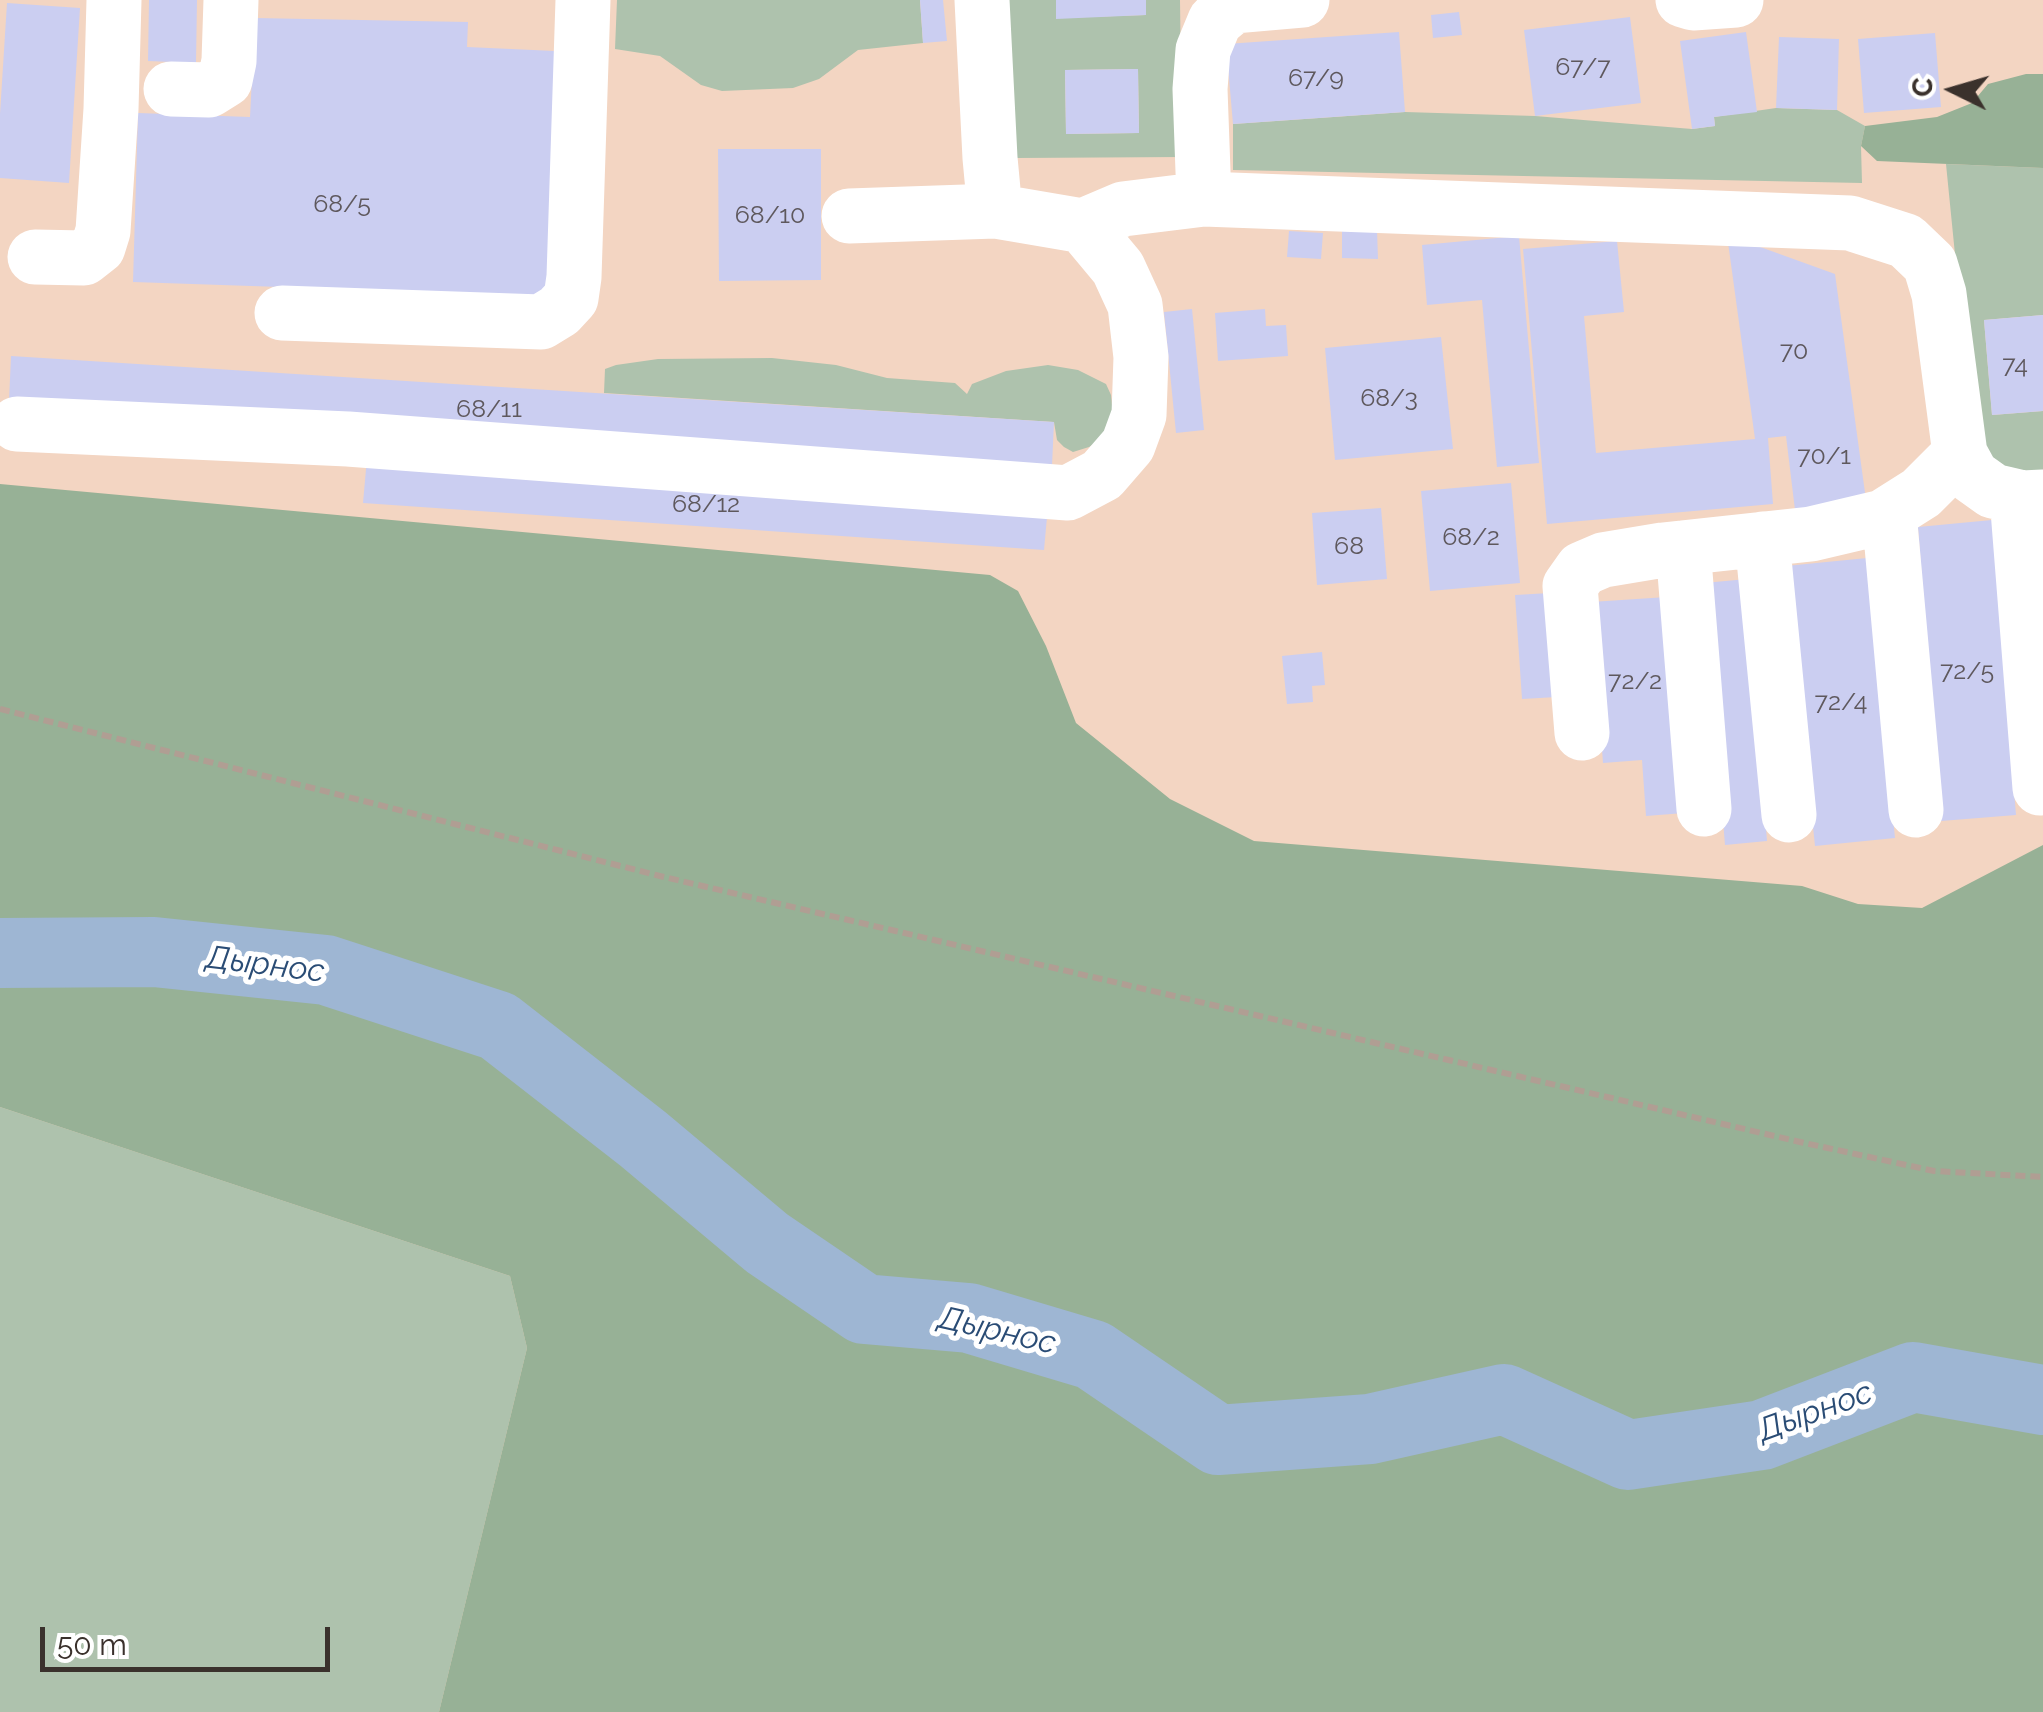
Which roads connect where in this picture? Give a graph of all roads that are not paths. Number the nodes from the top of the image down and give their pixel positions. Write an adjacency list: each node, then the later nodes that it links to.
1 (114, 0): 13 (lane)
2 (231, 0): 8 (lane)
3 (583, 0): 14 (lane)
4 (982, 0): 10 (lane)
5 (1302, 0): 9 (lane)
6 (1682, 0): 7 (lane)
7 (1736, 0)
8 (171, 88)
9 (1204, 200): 12 (lane); 16 (lane)
10 (996, 211): 11 (lane); 12 (lane)
11 (849, 216)
12 (1083, 226): 15 (lane)
13 (35, 257)
14 (282, 312)
15 (17, 424)
16 (1960, 454): 17 (lane); 18 (lane)
17 (2030, 497): 22 (lane)
18 (1889, 513): 19 (lane); 24 (lane)
19 (1762, 539): 20 (lane); 25 (lane)
20 (1683, 548): 21 (lane); 23 (lane)
21 (1582, 733)
22 (2040, 788)
23 (1704, 809)
24 (1916, 810)
25 (1789, 816)

